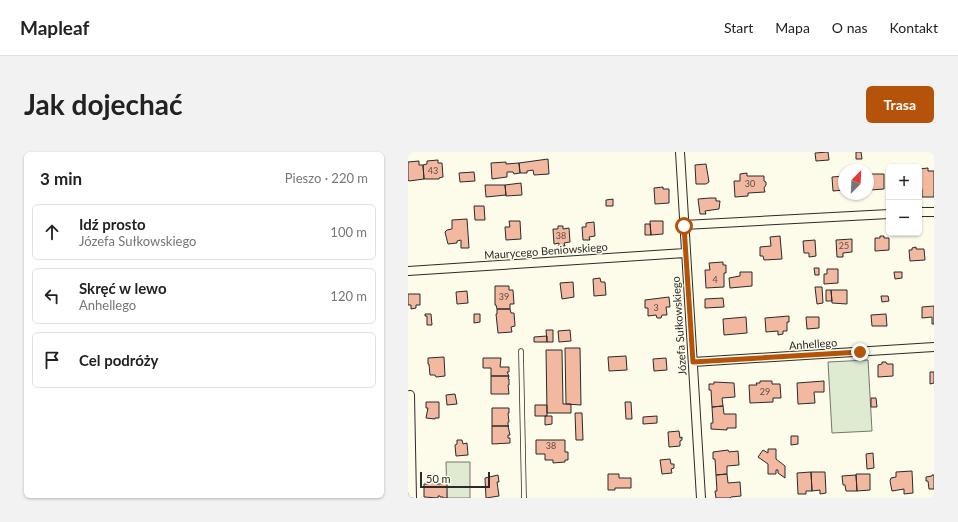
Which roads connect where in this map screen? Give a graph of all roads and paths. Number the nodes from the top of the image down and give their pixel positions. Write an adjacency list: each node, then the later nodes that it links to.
1 (680, 152): 5 (street, Józefa Sułkowskiego)
2 (922, 212): 3 (street)
3 (934, 212)
4 (886, 214): 5 (street)
5 (684, 226): 6 (street, Józefa Sułkowskiego)
6 (685, 253): 7 (street, Maurycego Beniowskiego); 10 (street, Józefa Sułkowskiego)
7 (408, 271)
8 (934, 347): 10 (street, Anhellego)
9 (521, 352): 13 (lane)
10 (693, 362): 14 (street, Józefa Sułkowskiego)
11 (410, 395): 12 (street)
12 (412, 498)
13 (524, 498)
14 (700, 498)

